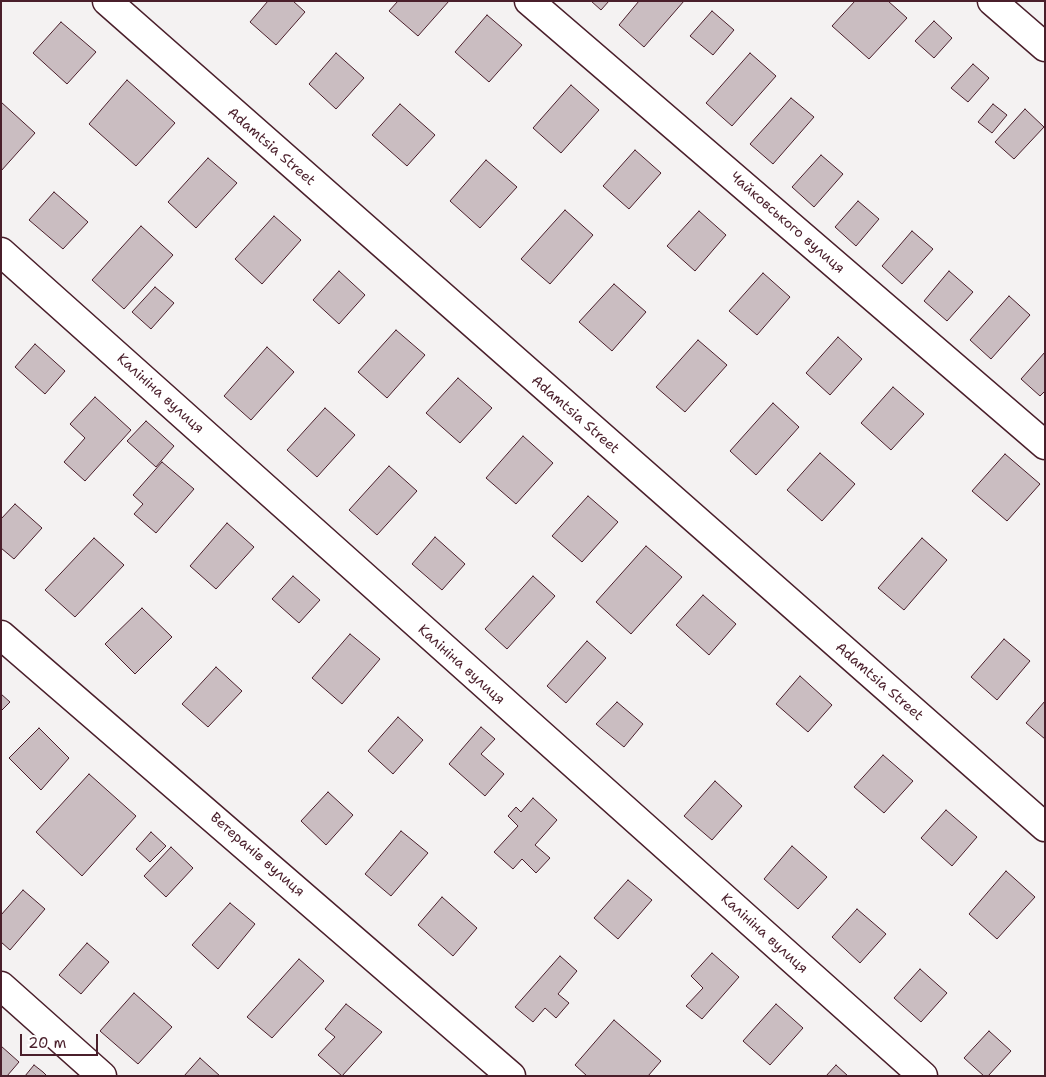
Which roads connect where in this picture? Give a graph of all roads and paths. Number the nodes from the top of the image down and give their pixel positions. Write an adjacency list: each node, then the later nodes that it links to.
1 (107, 1): 8 (street, Adamtsia Street)
2 (529, 1): 6 (street, Чайковського вулиця)
3 (992, 1): 4 (street)
4 (1045, 48)
5 (1, 252): 12 (street, Калініна вулиця)
6 (1045, 444)
7 (1, 635): 11 (street, Ветеранів вулиця)
8 (1045, 827)
9 (1, 986): 10 (street)
10 (102, 1076)
11 (511, 1076)
12 (923, 1076)

